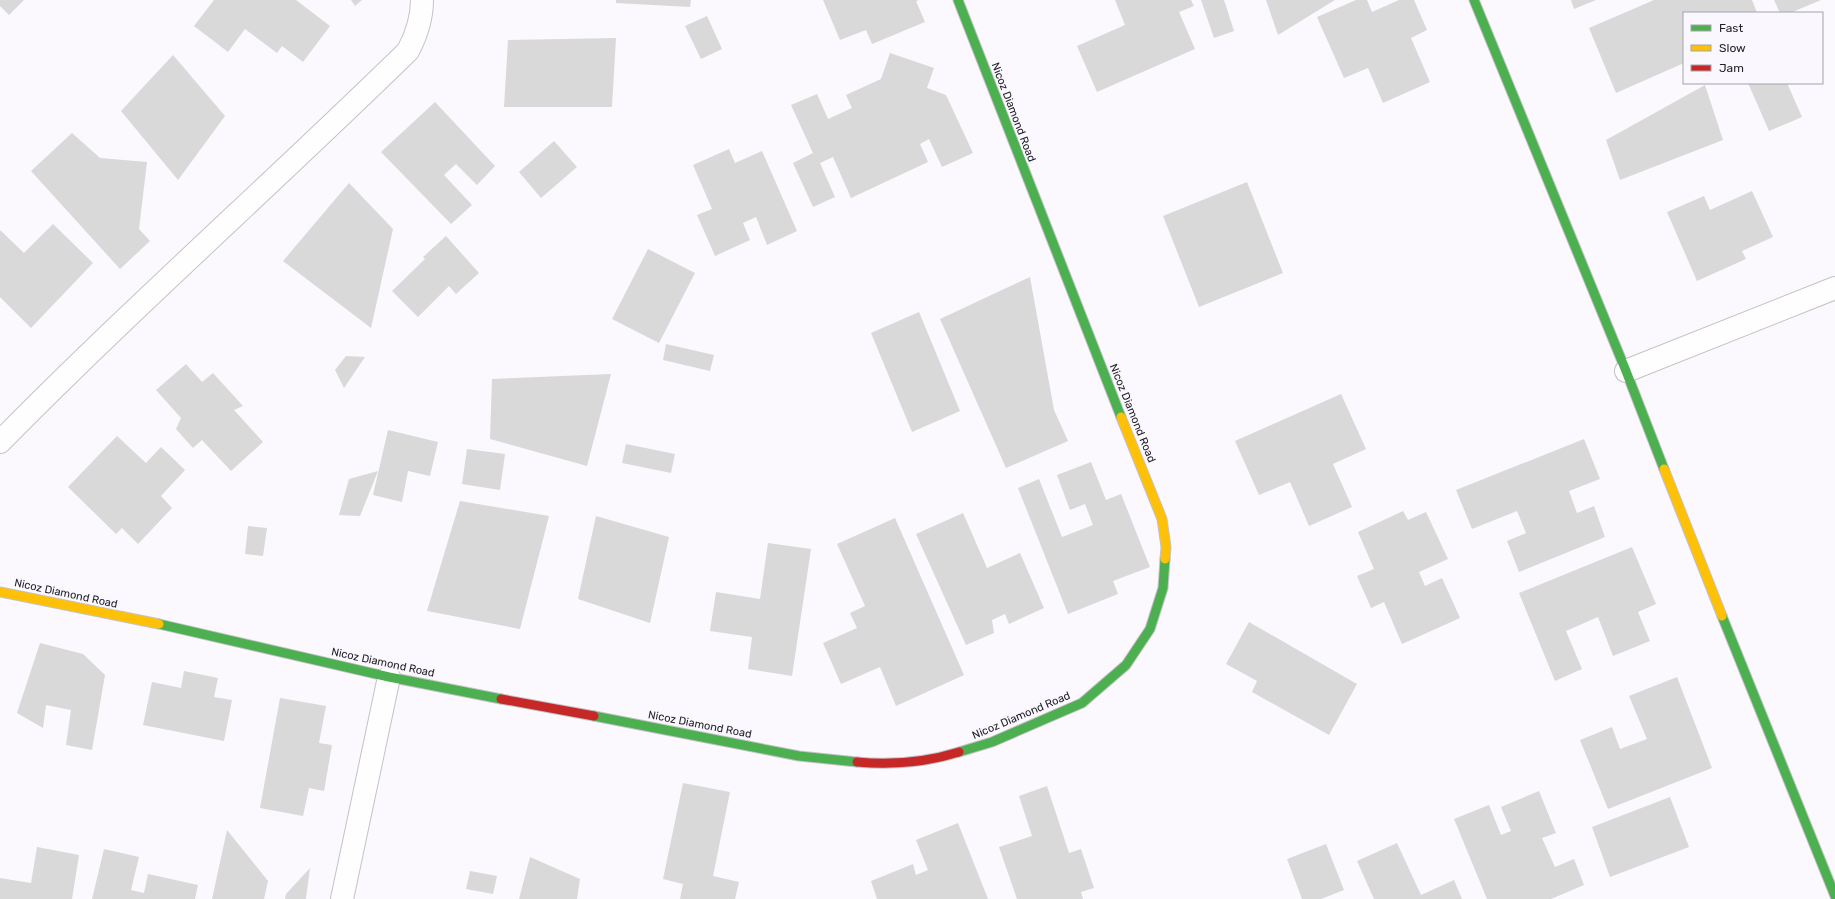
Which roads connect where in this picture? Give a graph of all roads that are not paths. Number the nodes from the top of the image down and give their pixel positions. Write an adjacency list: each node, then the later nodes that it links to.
1 (422, 0): 6 (street)
2 (958, 0): 8 (street, Nicoz Diamond Road)
3 (1474, 0): 5 (street)
4 (1835, 288): 5 (street)
5 (1626, 371): 9 (street)
6 (0, 442)
7 (0, 592): 8 (street, Nicoz Diamond Road)
8 (389, 677): 10 (street)
9 (1835, 896)
10 (342, 899)

